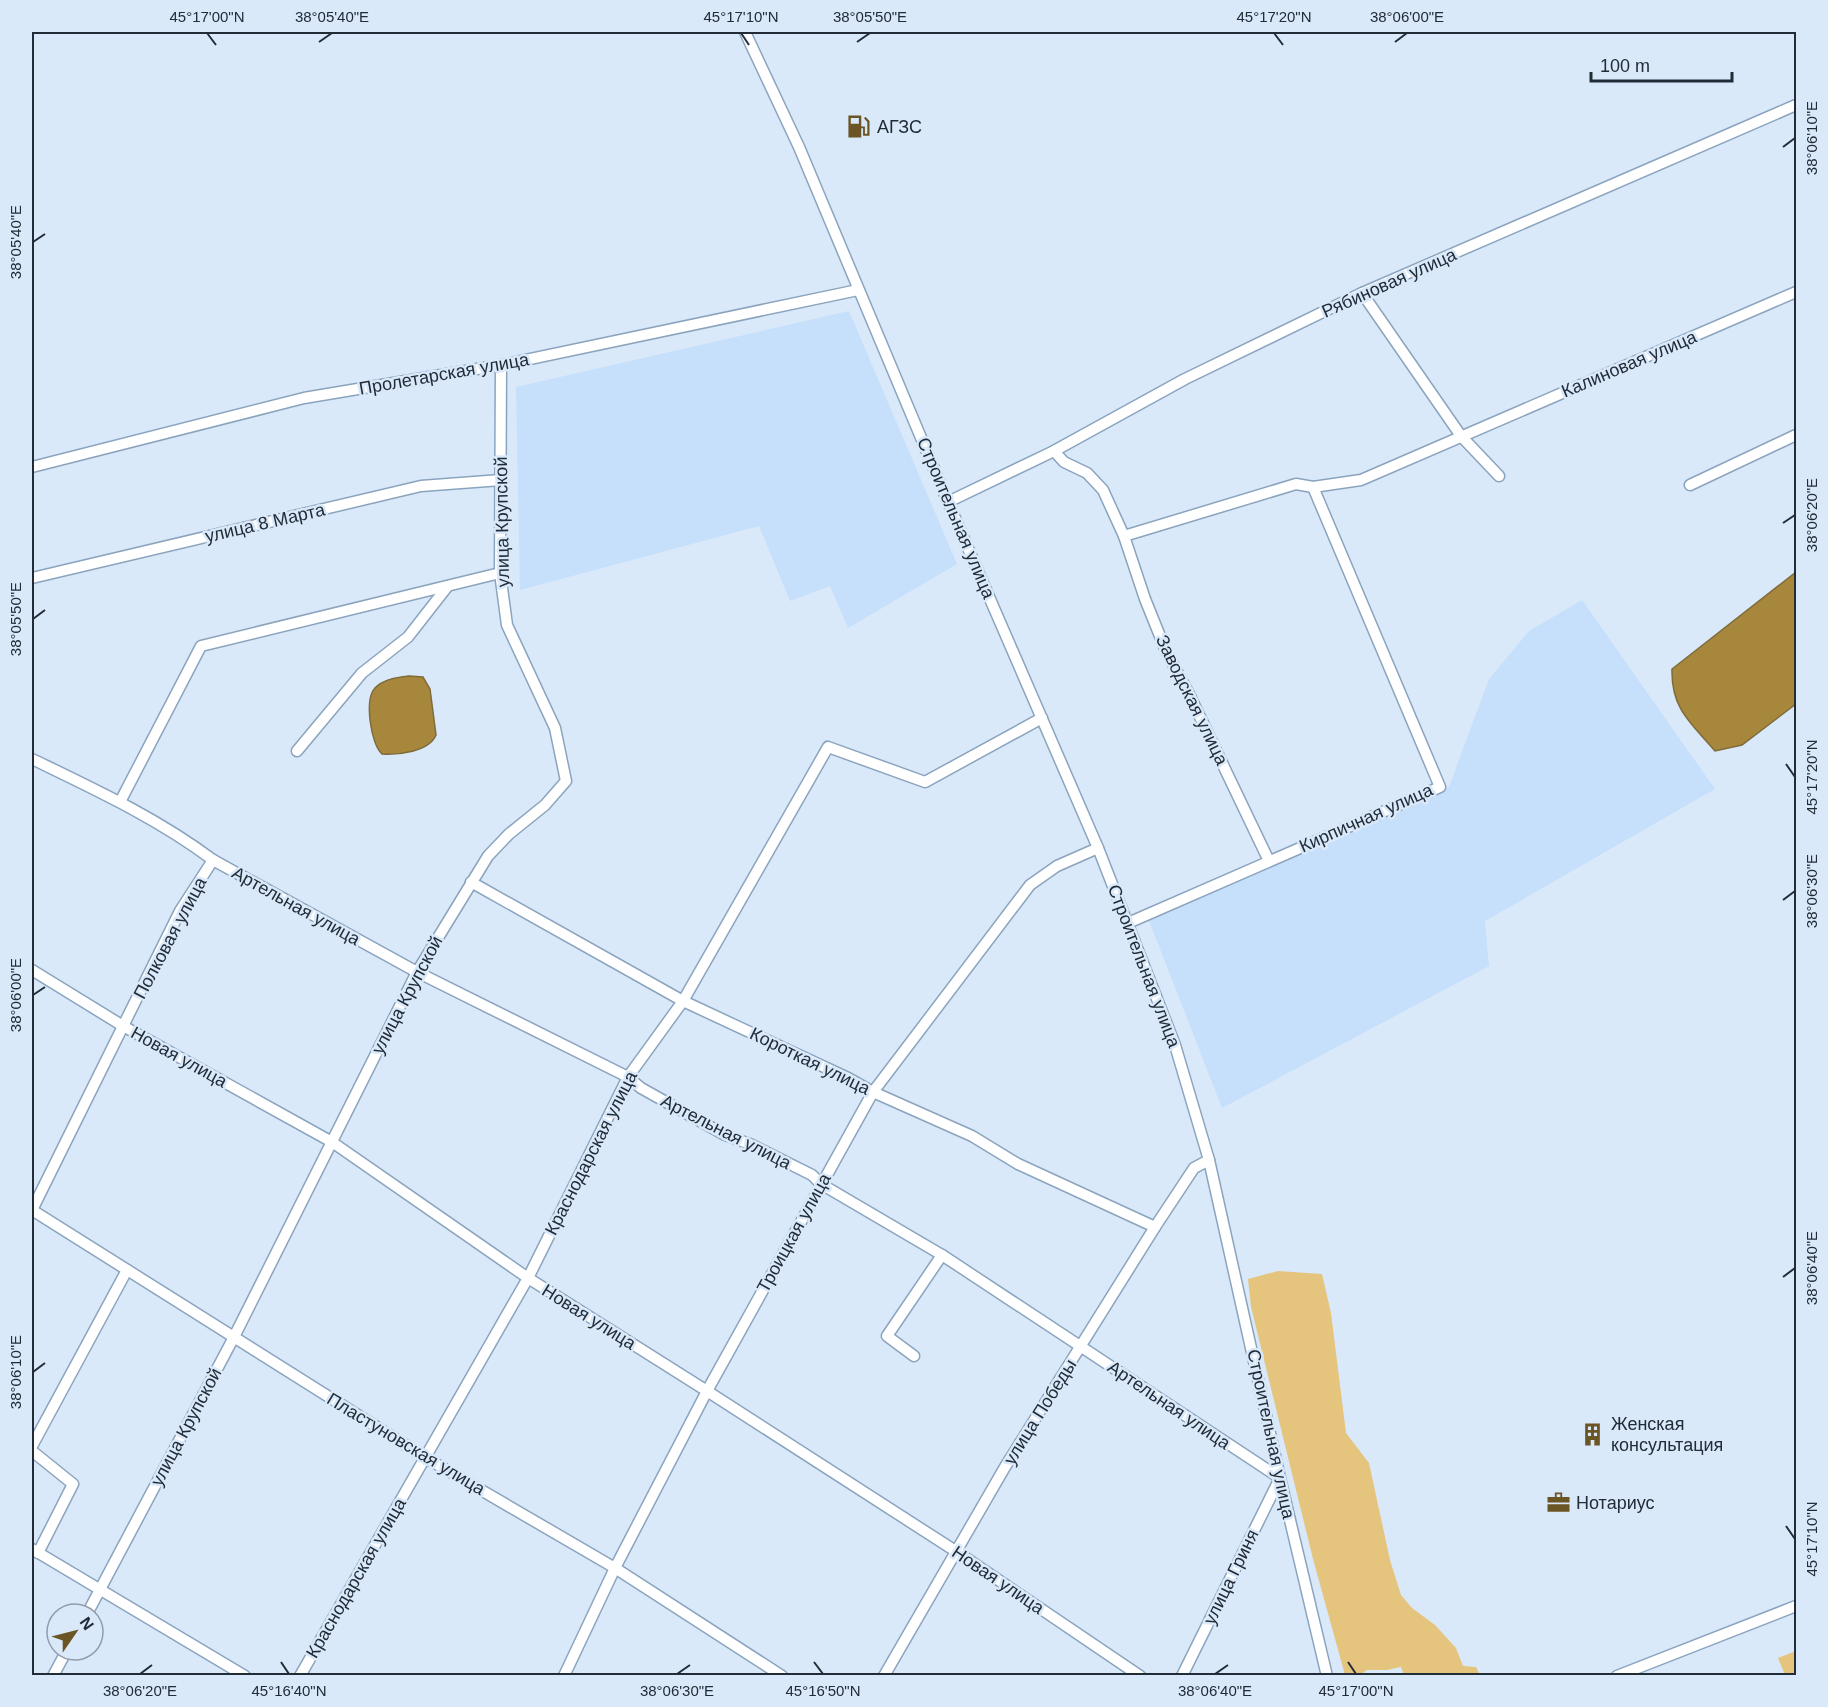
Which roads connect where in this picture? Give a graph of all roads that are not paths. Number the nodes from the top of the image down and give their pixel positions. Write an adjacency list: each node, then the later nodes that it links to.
1 (745, 32): 3 (street, Строительная улица)
2 (1797, 105): 5 (street, Рябиновая улица)
3 (858, 290): 6 (street, Пролетарская улица); 15 (street, Строительная улица)
4 (1797, 292): 8 (street, Калиновая улица)
5 (1362, 293): 8 (street); 9 (street, Рябиновая улица)
6 (501, 365): 10 (street, Пролетарская улица); 12 (street, улица Крупской)
7 (1797, 435): 13 (street)
8 (1461, 436): 11 (street); 14 (street, Калиновая улица)
9 (1054, 451): 15 (street, Рябиновая улица); 16 (street, Заводская улица)
10 (32, 467)
11 (1499, 476)
12 (501, 480): 17 (street, улица Крупской); 18 (street, улица 8 Марта)
13 (1690, 485)
14 (1313, 487): 16 (street, Калиновая улица); 26 (street, Кирпичная улица)
15 (948, 502): 20 (street, Строительная улица)
16 (1124, 536): 26 (street, Заводская улица)
17 (500, 573): 19 (street); 27 (street, улица Крупской)
18 (32, 579)
19 (447, 586): 21 (street); 23 (street)
20 (1042, 718): 24 (street, Строительная улица); 31 (street, Краснодарская улица)
21 (297, 751)
22 (32, 759): 23 (street, Артельная улица)
23 (120, 802): 25 (street, Артельная улица)
24 (1098, 848): 28 (street, Строительная улица); 34 (street, Троицкая улица)
25 (213, 860): 30 (street, Артельная улица); 32 (street, Полковая улица)
26 (1269, 861): 28 (street, Кирпичная улица)
27 (471, 882): 30 (street, улица Крупской); 31 (street, Короткая улица)
28 (1128, 923): 36 (street, Строительная улица)
29 (32, 970): 32 (street, Новая улица)
30 (417, 972): 33 (street, Артельная улица); 35 (street, улица Крупской)
31 (683, 1000): 33 (street, Краснодарская улица); 34 (street, Короткая улица)
32 (123, 1026): 35 (street, Новая улица); 38 (street, Полковая улица)
33 (628, 1077): 37 (street, Артельная улица); 42 (street, Краснодарская улица)
34 (873, 1092): 37 (street, Троицкая улица); 39 (street, Короткая улица)
35 (332, 1142): 42 (street, Новая улица); 43 (street, улица Крупской)
36 (1209, 1160): 39 (street, улица Победы); 49 (street, Строительная улица)
37 (821, 1184): 40 (street, Артельная улица); 46 (street, Троицкая улица)
38 (32, 1210): 41 (street, Пластуновская улица)
39 (1155, 1227): 44 (street, улица Победы)
40 (942, 1255): 44 (street, Артельная улица); 45 (street)
41 (127, 1270): 43 (street, Пластуновская улица); 47 (street)
42 (528, 1278): 46 (street, Новая улица); 48 (street, Краснодарская улица)
43 (234, 1337): 48 (street, Пластуновская улица); 53 (street, улица Крупской)
44 (1082, 1347): 49 (street, Артельная улица); 51 (street, улица Победы)
45 (914, 1356)
46 (707, 1391): 51 (street, Новая улица); 52 (street, Троицкая улица)
47 (32, 1448): 50 (street)
48 (426, 1458): 52 (street, Пластуновская улица); 59 (street, Краснодарская улица)
49 (1280, 1478): 64 (street, улица Гриня); 65 (street, Строительная улица)
50 (35, 1551): 53 (street)
51 (957, 1552): 62 (street, улица Победы); 63 (street, Новая улица)
52 (615, 1568): 60 (street, Троицкая улица); 61 (street, Пластуновская улица)
53 (100, 1590): 54 (street, улица Крупской); 58 (street)
54 (94, 1602)
55 (1797, 1606): 66 (street)
56 (61, 1662): 57 (street)
57 (53, 1676)
58 (245, 1676)
59 (300, 1676)
60 (564, 1676)
61 (782, 1676)
62 (884, 1676)
63 (1140, 1676)
64 (1182, 1676)
65 (1328, 1676)
66 (1617, 1676)

